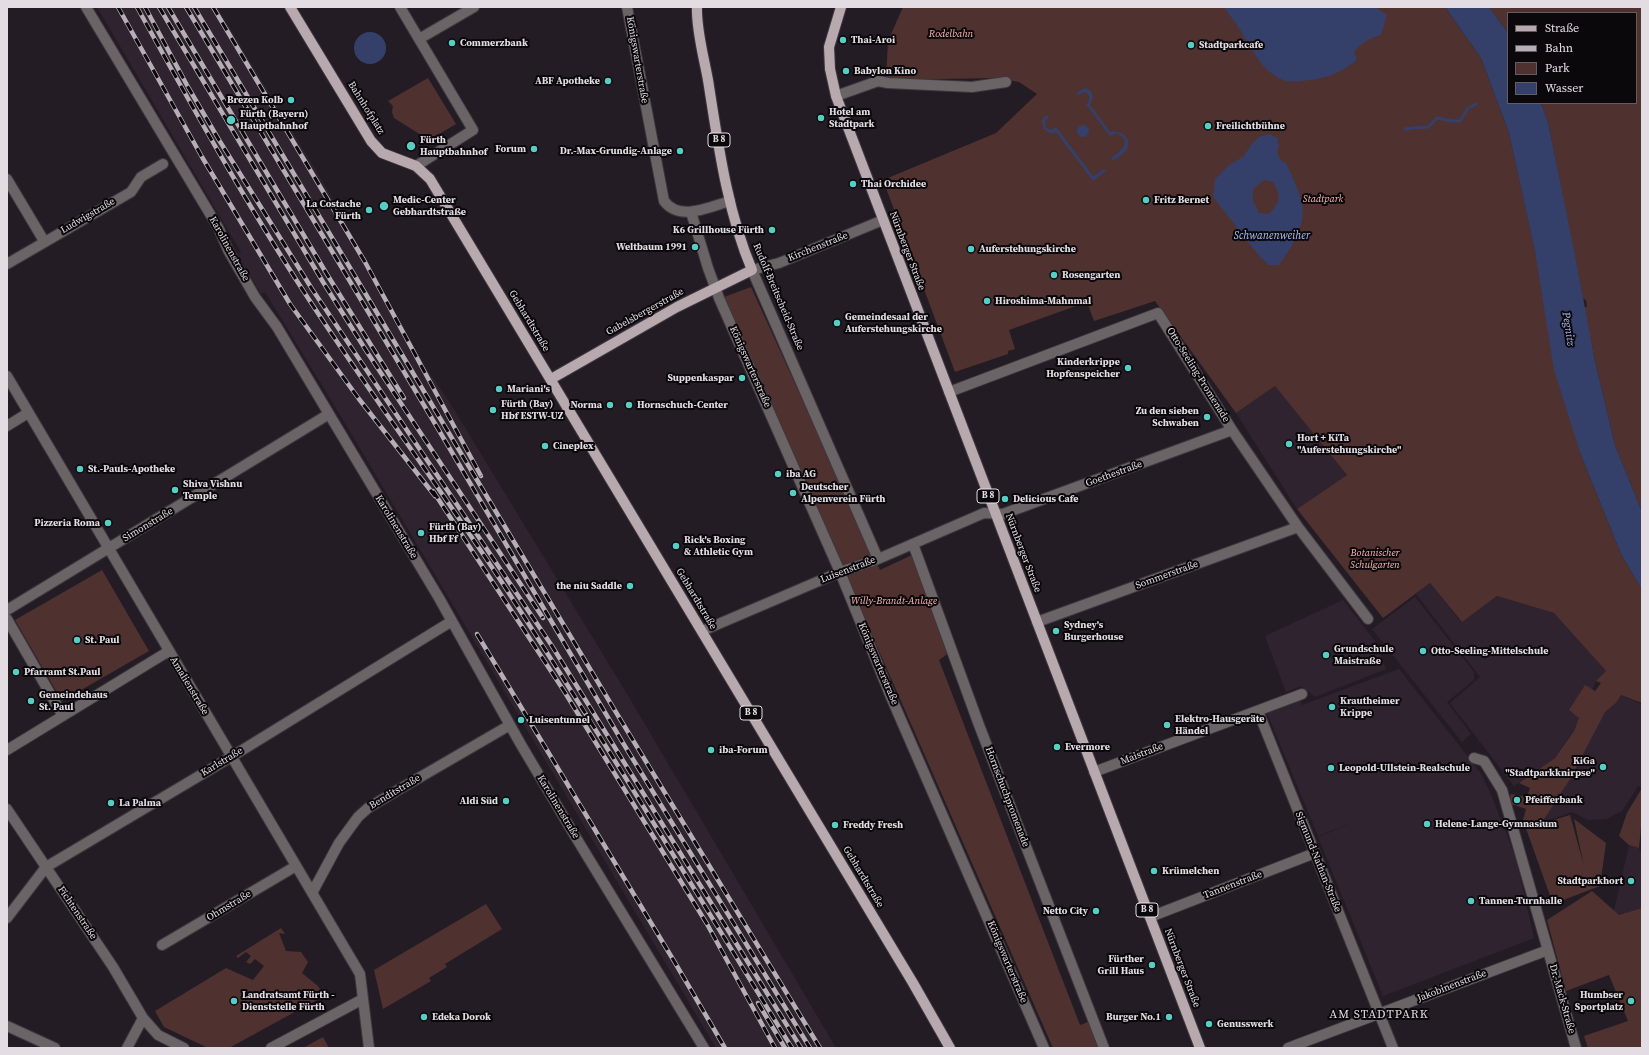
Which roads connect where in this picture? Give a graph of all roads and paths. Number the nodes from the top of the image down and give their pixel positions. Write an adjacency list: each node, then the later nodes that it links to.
1 (86, 7): 27 (street, Karolinenstraße)
2 (290, 7): 14 (main road, Bahnhofplatz)
3 (400, 7): 10 (street)
4 (474, 7): 10 (street)
5 (627, 7): 17 (street, Königswarterstraße)
6 (697, 7): 16 (main road, Rudolf-Breitscheid-Straße / B 8)
7 (833, 7): 9 (main road)
8 (841, 7): 9 (main road, B 8)
9 (837, 18): 12 (main road, Nürnberger Straße / B 8)
10 (419, 39): 14 (street)
11 (1006, 82): 12 (street)
12 (836, 96): 18 (main road, Nürnberger Straße / B 8)
13 (163, 164): 19 (street, Ludwigstraße)
14 (416, 166): 24 (main road, Gebhardtstraße)
15 (7, 179): 19 (street)
16 (730, 201): 17 (street, Königswarterstraße); 21 (main road, Rudolf-Breitscheid-Straße / B 8)
17 (691, 212): 22 (street, Königswarterstraße)
18 (883, 220): 21 (street, Kirchenstraße); 25 (main road, Nürnberger Straße / B 8)
19 (44, 241): 20 (street, Ludwigstraße)
20 (7, 264)
21 (752, 270): 22 (main road, Gabelsbergerstraße); 34 (street, Rudolf-Breitscheid-Straße)
22 (715, 287): 24 (main road, Gabelsbergerstraße); 35 (street, Königswarterstraße)
23 (7, 376): 26 (street, Amalienstraße)
24 (551, 379): 41 (main road, Gebhardtstraße / B 8)
25 (949, 392): 29 (street, Otto-Seeling-Promenade); 30 (main road, Nürnberger Straße / B 8)
26 (28, 413): 28 (street); 33 (street, Amalienstraße)
27 (329, 414): 33 (street, Simonstraße); 39 (street, Karolinenstraße)
28 (7, 426)
29 (1232, 430): 30 (street, Goethestraße); 31 (street, Otto-Seeling-Promenade)
30 (995, 512): 32 (street, Luisenstraße); 40 (main road, Nürnberger Straße / B 8)
31 (1298, 527): 38 (street, Otto-Seeling-Promenade); 40 (street, Sommerstraße)
32 (913, 544): 34 (street, Luisenstraße); 72 (street, Hornschuchpromenade)
33 (109, 548): 36 (street, Simonstraße); 42 (street, Amalienstraße)
34 (878, 559): 35 (street, Luisenstraße)
35 (840, 572): 41 (street, Luisenstraße); 71 (street, Königswarterstraße)
36 (7, 610)
37 (7, 619): 45 (street)
38 (1368, 619)
39 (452, 621): 46 (street, Karolinenstraße); 48 (street, Karlstraße)
40 (1037, 622): 50 (main road, Nürnberger Straße / B 8)
41 (702, 631): 70 (main road, Gebhardtstraße / B 8)
42 (169, 652): 45 (street); 48 (street, Amalienstraße)
43 (1302, 694): 44 (street, Maistraße)
44 (1258, 711): 50 (street, Maistraße); 52 (street, Sigmund-Nathan-Straße)
45 (63, 716): 47 (street)
46 (510, 725): 55 (street, Benditstraße); 69 (street, Karolinenstraße)
47 (7, 750)
48 (231, 757): 53 (street, Amalienstraße); 54 (street, Karlstraße)
49 (1474, 758): 59 (street)
50 (1094, 772): 56 (main road, Nürnberger Straße / B 8)
51 (7, 809): 54 (street, Fichtenstraße)
52 (1315, 853): 56 (street, Tannenstraße); 61 (street, Sigmund-Nathan-Straße)
53 (296, 866): 55 (street, Amalienstraße); 58 (street, Ohmstraße)
54 (46, 867): 57 (street, Karlstraße); 62 (street, Fichtenstraße)
55 (312, 892): 60 (street, Amalienstraße)
56 (1150, 917): 73 (main road, Nürnberger Straße / B 8)
57 (7, 918)
58 (162, 945)
59 (1548, 950): 61 (street, Jakobinenstraße); 76 (street, Dr.-Mack-Straße)
60 (363, 999): 67 (street); 68 (street, Amalienstraße)
61 (1379, 1014): 74 (street, Jakobinenstraße); 75 (street, Sigmund-Nathan-Straße)
62 (143, 1018): 65 (street); 66 (street, Fichtenstraße)
63 (7, 1026): 64 (street)
64 (55, 1048)
65 (127, 1048)
66 (184, 1048)
67 (271, 1048)
68 (369, 1048)
69 (704, 1048)
70 (950, 1048)
71 (1044, 1048)
72 (1104, 1048)
73 (1200, 1048)
74 (1288, 1048)
75 (1393, 1048)
76 (1576, 1048)

